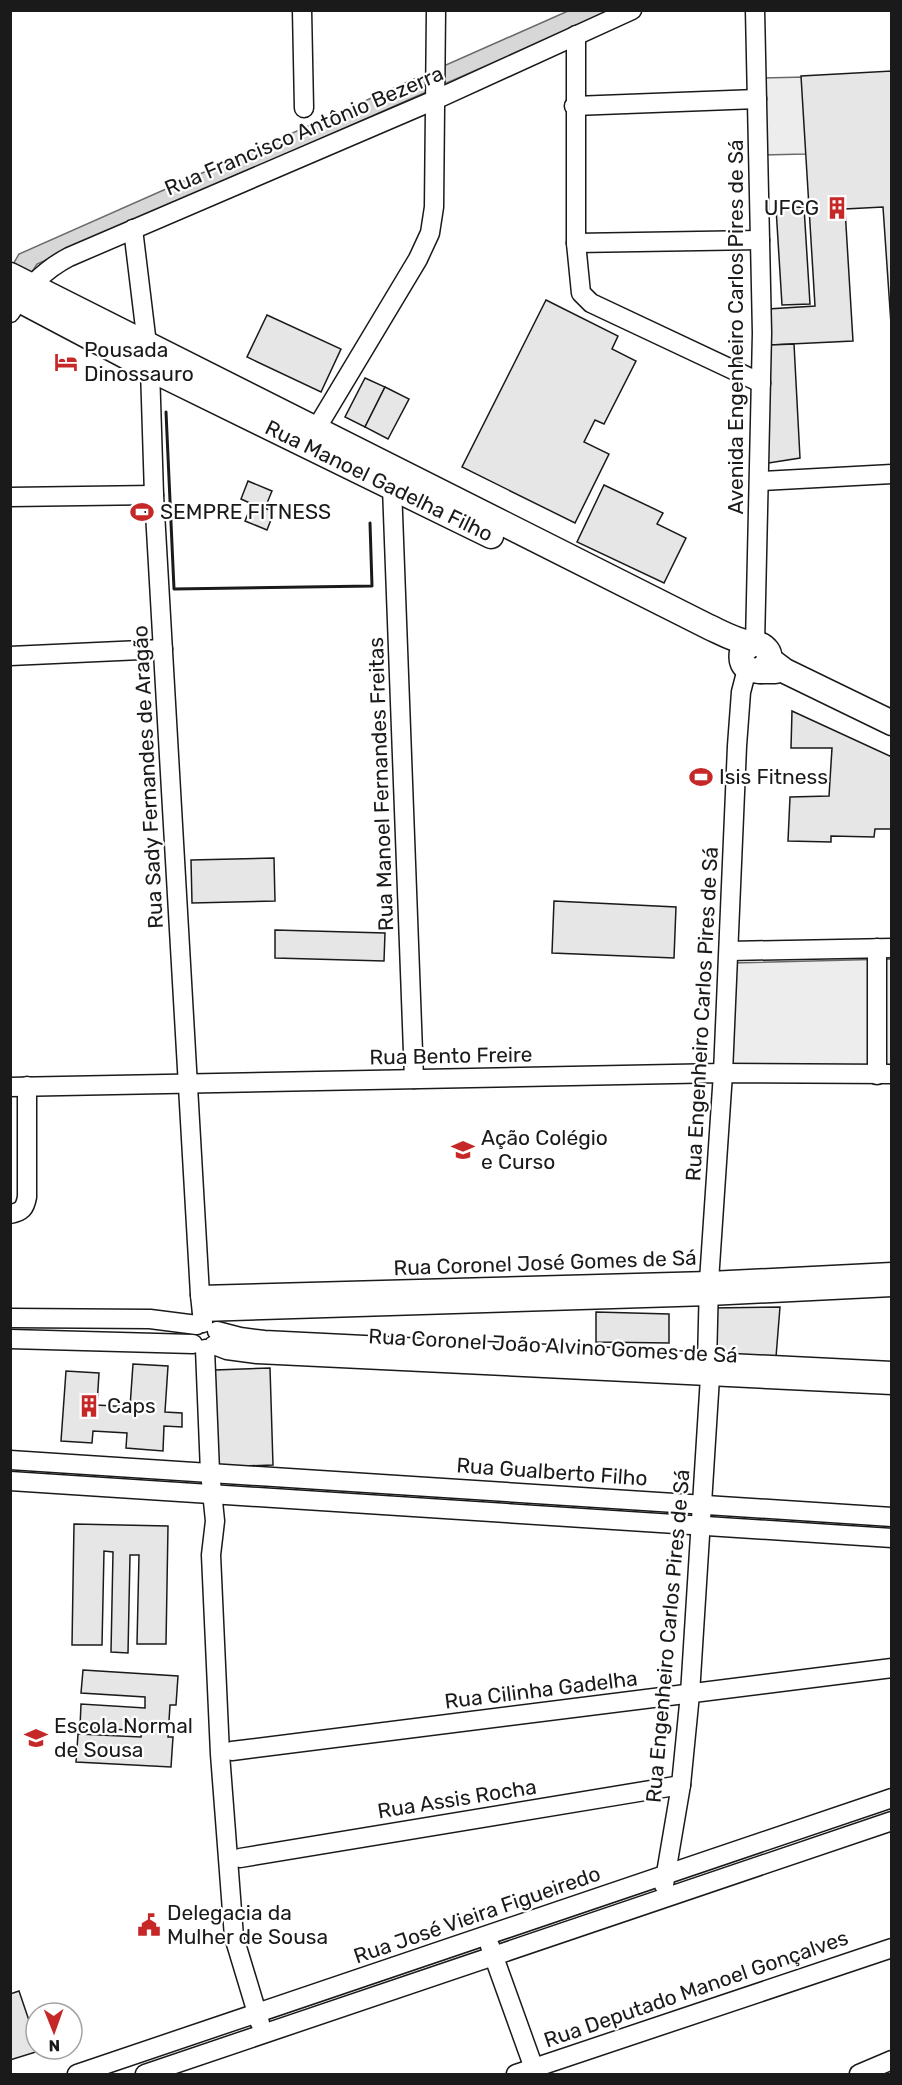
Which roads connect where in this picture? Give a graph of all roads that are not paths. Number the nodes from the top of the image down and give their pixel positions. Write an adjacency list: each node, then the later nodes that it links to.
1 (302, 10): 9 (street)
2 (436, 10): 6 (street)
3 (632, 10): 5 (street, Rua Francisco Antônio Bezerra)
4 (755, 10): 7 (street, Avenida Engenheiro Carlos Pires de Sá)
5 (576, 35): 6 (street, Rua Francisco Antônio Bezerra); 8 (street)
6 (437, 94): 10 (street, Rua Francisco Antônio Bezerra); 17 (street)
7 (757, 99): 8 (street); 11 (street, Avenida Engenheiro Carlos Pires de Sá)
8 (574, 106): 12 (street)
9 (304, 108)
10 (132, 229): 13 (street, Rua Francisco Antônio Bezerra); 14 (street, Rua Sady Fernandes de Aragão)
11 (760, 240): 12 (street); 16 (street, Avenida Engenheiro Carlos Pires de Sá)
12 (576, 243): 16 (street)
13 (17, 292): 14 (main road, Rua Manoel Gadelha Filho); 15 (main road, Rua Manoel Gadelha Filho)
14 (147, 344): 15 (street, Rua Sady Fernandes de Aragão); 17 (main road, Rua Manoel Gadelha Filho)
15 (150, 369): 20 (main road, Rua Manoel Gadelha Filho); 21 (street, Rua Sady Fernandes de Aragão)
16 (761, 383): 19 (street, Avenida Engenheiro Carlos Pires de Sá)
17 (316, 429): 25 (main road, Rua Manoel Gadelha Filho)
18 (891, 474): 19 (street)
19 (760, 481): 25 (street, Avenida Engenheiro Carlos Pires de Sá)
20 (392, 487): 25 (main road, Rua Manoel Gadelha Filho); 31 (street, Rua Manoel Fernandes Freitas)
21 (154, 495): 22 (street); 23 (street, Rua Sady Fernandes de Aragão)
22 (10, 497)
23 (163, 649): 24 (street); 32 (street, Rua Sady Fernandes de Aragão)
24 (10, 656)
25 (758, 659): 26 (main road); 28 (street, Rua Engenheiro Carlos Pires de Sá)
26 (891, 723)
27 (884, 948): 28 (street); 30 (street)
28 (729, 951): 29 (street, Rua Engenheiro Carlos Pires de Sá)
29 (723, 1073): 30 (street, Rua Bento Freire); 31 (street, Rua Bento Freire); 37 (street, Rua Engenheiro Carlos Pires de Sá)
30 (884, 1075)
31 (414, 1080): 32 (street, Rua Bento Freire)
32 (189, 1084): 33 (street, Rua Bento Freire); 39 (street, Rua Sady Fernandes de Aragão)
33 (19, 1086): 34 (street)
34 (10, 1214)
35 (891, 1272): 37 (street, Rua Coronel José Gomes de Sá)
36 (891, 1287): 37 (street, Rua Coronel José Gomes de Sá)
37 (709, 1288): 39 (street, Rua Coronel José Gomes de Sá); 41 (street, Rua Engenheiro Carlos Pires de Sá)
38 (10, 1318): 39 (street)
39 (204, 1328): 40 (street); 41 (street, Rua Coronel João Alvino Gomes de Sá); 45 (street, Rua Sady Fernandes de Aragão)
40 (10, 1339)
41 (713, 1370): 42 (street, Rua Coronel João Alvino Gomes de Sá); 52 (street, Rua Engenheiro Carlos Pires de Sá)
42 (883, 1378)
43 (10, 1460): 44 (street, Rua Gualberto Filho)
44 (34, 1462): 45 (street, Rua Gualberto Filho); 48 (street)
45 (210, 1472): 46 (street, Rua Gualberto Filho); 50 (street, Rua Sady Fernandes de Aragão)
46 (320, 1479): 49 (street, Rua Gualberto Filho); 51 (street)
47 (10, 1481): 48 (street, Rua Gualberto Filho)
48 (32, 1483): 50 (street, Rua Gualberto Filho)
49 (477, 1489): 52 (street, Rua Gualberto Filho); 53 (street)
50 (212, 1494): 51 (street, Rua Gualberto Filho); 55 (street)
51 (318, 1501): 53 (street, Rua Gualberto Filho)
52 (702, 1506): 54 (street, Rua Gualberto Filho); 56 (street, Rua Engenheiro Carlos Pires de Sá)
53 (475, 1511): 56 (street, Rua Gualberto Filho)
54 (882, 1516): 57 (street)
55 (215, 1521): 61 (street); 71 (street)
56 (701, 1526): 57 (street, Rua Gualberto Filho); 60 (street, Rua Engenheiro Carlos Pires de Sá)
57 (870, 1537): 58 (street, Rua Gualberto Filho)
58 (891, 1538)
59 (891, 1668): 60 (street, Rua Cilinha Gadelha)
60 (690, 1694): 61 (street, Rua Cilinha Gadelha); 62 (street, Rua Engenheiro Carlos Pires de Sá)
61 (232, 1751): 65 (street)
62 (681, 1785): 65 (street, Rua Assis Rocha); 66 (street, Rua Engenheiro Carlos Pires de Sá)
63 (891, 1798): 66 (street, Rua José Vieira Figueiredo)
64 (891, 1821): 67 (street, Rua José Vieira Figueiredo)
65 (240, 1858): 71 (street)
66 (665, 1875): 67 (street, Rua Engenheiro Carlos Pires de Sá); 68 (street, Rua José Vieira Figueiredo)
67 (663, 1898): 70 (street, Rua José Vieira Figueiredo)
68 (487, 1936): 70 (street); 72 (street, Rua José Vieira Figueiredo)
69 (891, 1948): 75 (street, Rua Deputado Manoel Gonçalves)
70 (494, 1956): 73 (street, Rua José Vieira Figueiredo); 75 (street)
71 (243, 1965): 72 (street)
72 (257, 2013): 73 (street); 76 (street, Rua José Vieira Figueiredo)
73 (263, 2034): 77 (street, Rua José Vieira Figueiredo)
74 (891, 2060): 79 (street)
75 (535, 2071): 78 (street, Rua Deputado Manoel Gonçalves)
76 (77, 2074)
77 (145, 2074)
78 (516, 2074)
79 (859, 2074)

